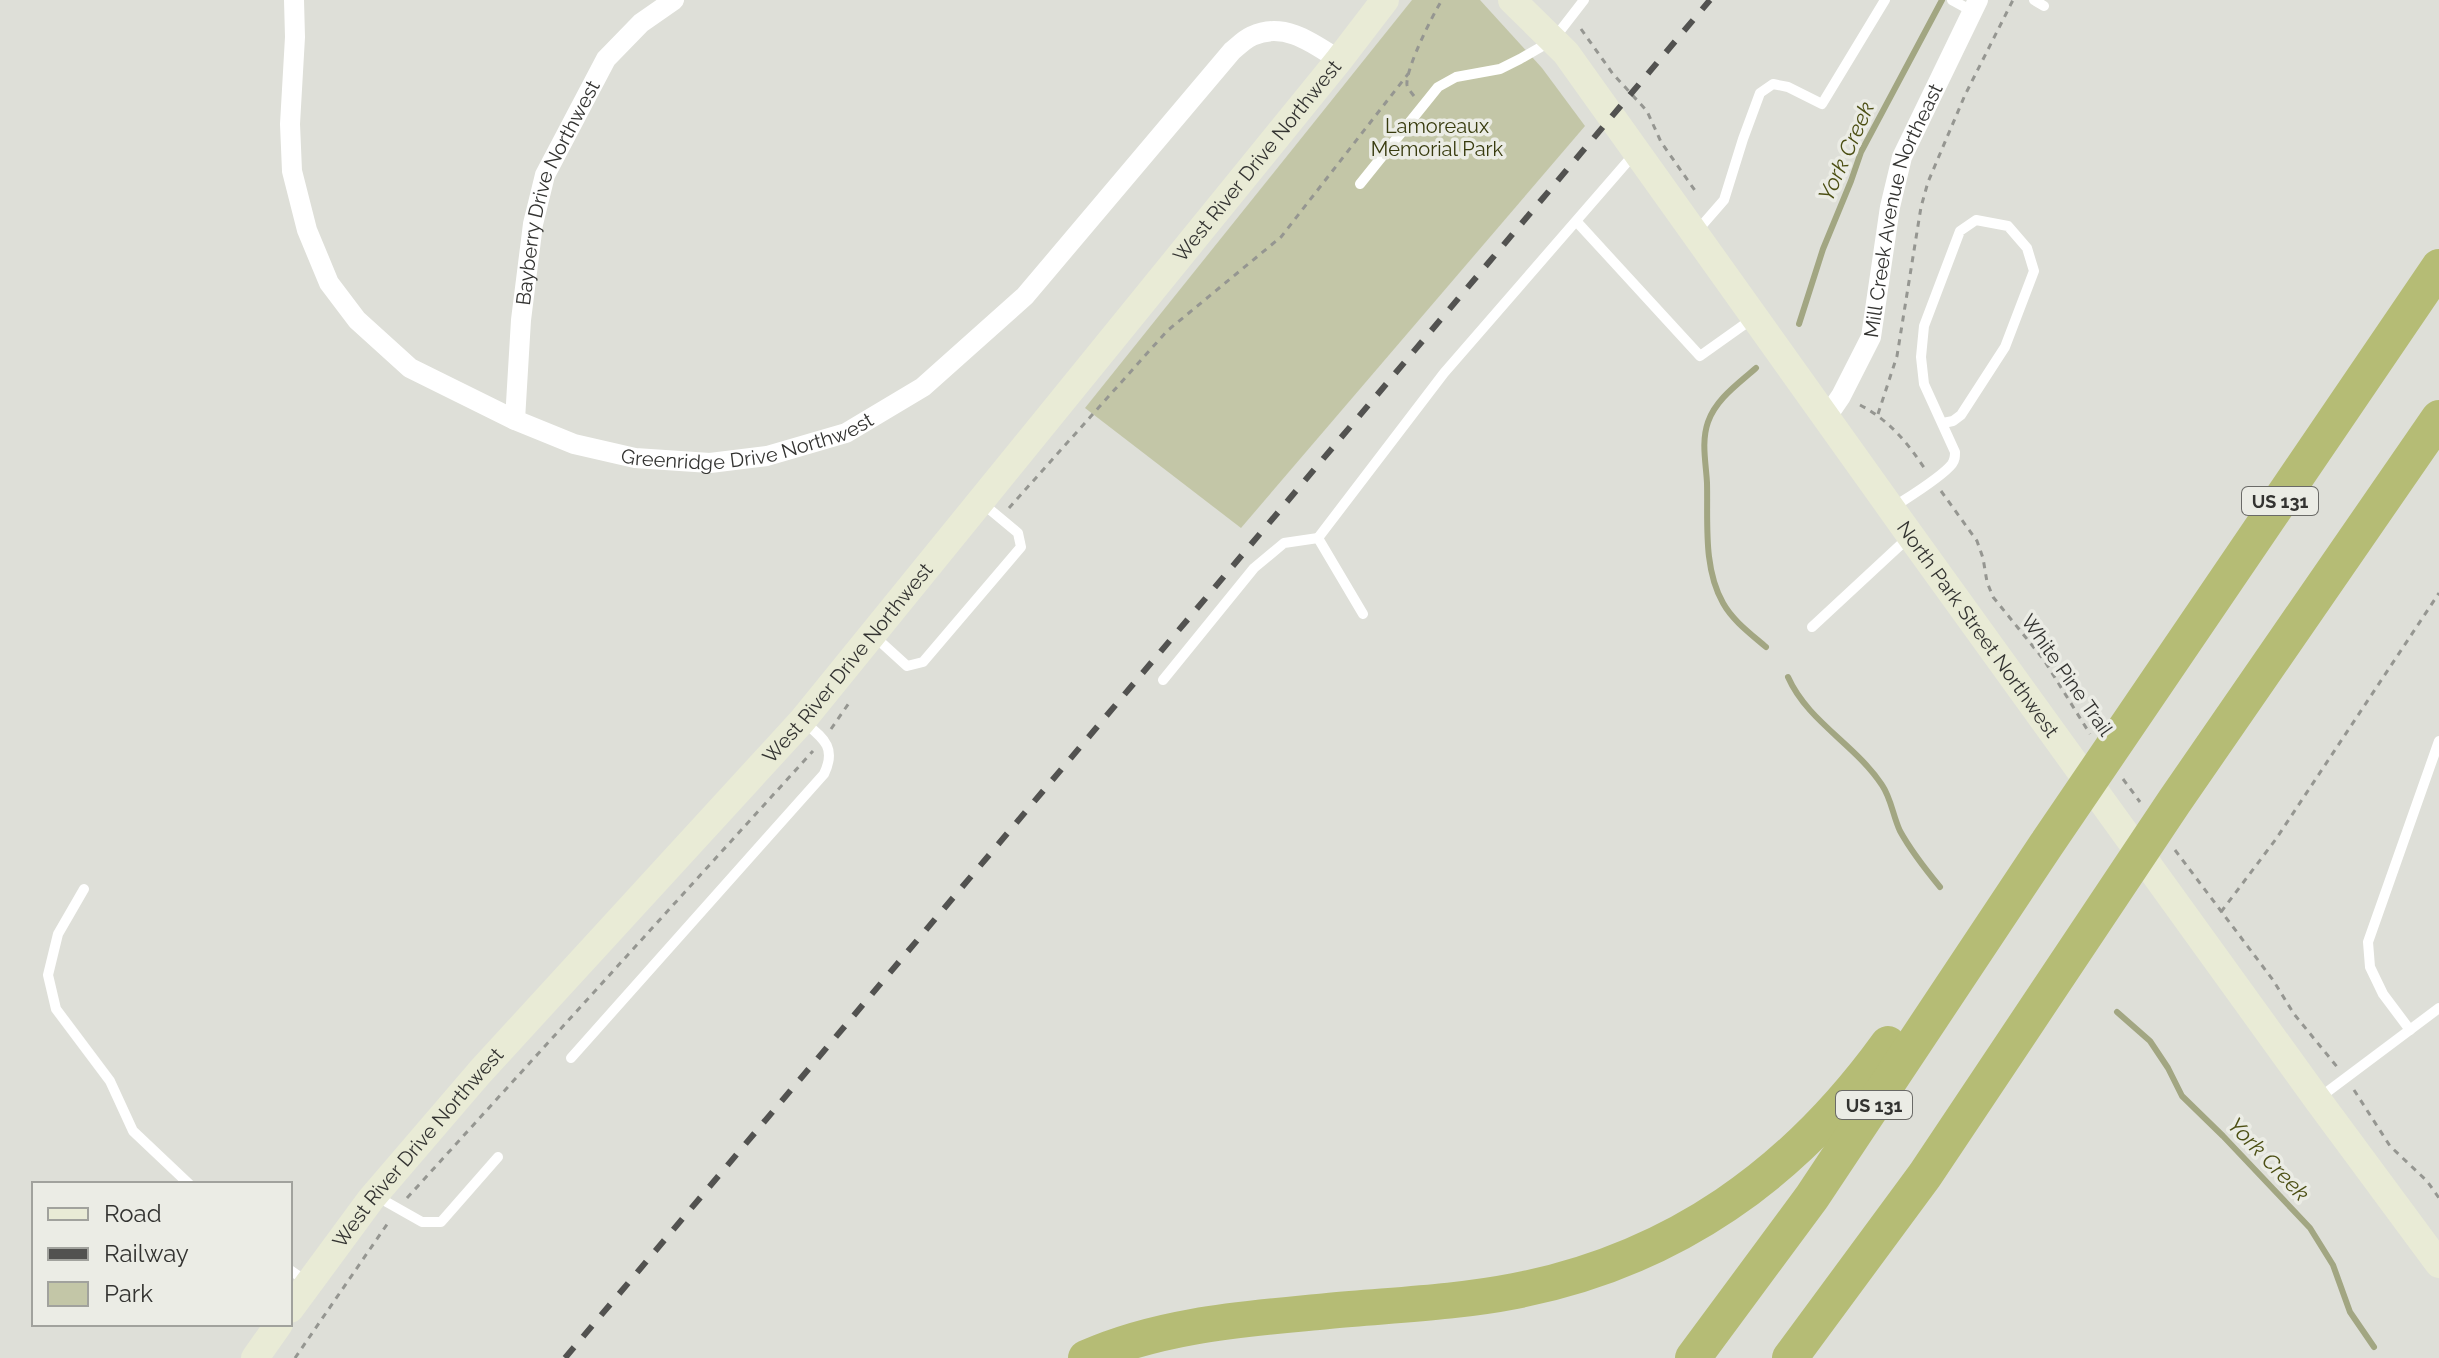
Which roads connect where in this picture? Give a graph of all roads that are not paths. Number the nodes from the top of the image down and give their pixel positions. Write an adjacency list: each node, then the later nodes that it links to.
1 (294, 0): 19 (street, Greenridge Drive Northwest)
2 (674, 0): 19 (street, Bayberry Drive Northwest)
3 (1385, 0): 10 (main road, West River Drive Northwest)
4 (1512, 0): 9 (main road, North Park Street Northwest)
5 (1584, 0): 9 (lane)
6 (1885, 0): 14 (lane)
7 (1952, 0): 8 (lane)
8 (1975, 6): 17 (street, Mill Creek Avenue Northeast)
9 (1553, 40): 11 (main road, North Park Street Northwest); 12 (lane)
10 (1339, 60): 19 (street, Greenridge Drive Northwest); 21 (main road, West River Drive Northwest)
11 (1636, 152): 13 (lane); 14 (main road, North Park Street Northwest)
12 (1360, 184)
13 (1577, 222): 16 (lane); 24 (lane)
14 (1695, 234): 16 (main road, North Park Street Northwest)
15 (2439, 267): 31 (highway, US 131)
16 (1754, 318): 17 (main road, North Park Street Northwest)
17 (1826, 418): 22 (main road, North Park Street Northwest)
18 (2439, 418): 38 (highway)
19 (515, 420)
20 (1943, 423): 20 (lane); 22 (lane)
21 (981, 502): 27 (main road, West River Drive Northwest); 27 (lane)
22 (1891, 509): 23 (main road, North Park Street Northwest)
23 (1910, 535): 26 (lane); 36 (main road, North Park Street Northwest)
24 (1318, 538): 25 (lane); 28 (lane)
25 (1363, 614)
26 (1812, 627)
27 (873, 635): 29 (main road, West River Drive Northwest)
28 (1163, 680)
29 (802, 721): 35 (lane); 40 (main road, West River Drive Northwest)
30 (2439, 741): 34 (lane)
31 (2050, 839): 46 (highway); 47 (highway, US 131)
32 (84, 889): 39 (lane)
33 (2439, 1008): 34 (lane)
34 (2410, 1030): 36 (lane)
35 (571, 1058)
36 (2317, 1099): 41 (main road, North Park Street Northwest)
37 (498, 1157): 40 (lane)
38 (1925, 1175): 48 (highway); 49 (highway)
39 (187, 1182)
40 (374, 1195): 42 (main road, West River Drive Northwest)
41 (2439, 1264)
42 (299, 1277): 43 (main road, West River Drive Northwest)
43 (292, 1302)
44 (278, 1326): 45 (main road)
45 (255, 1358)
46 (1086, 1358)
47 (1693, 1358)
48 (1790, 1358)
49 (1817, 1358)

